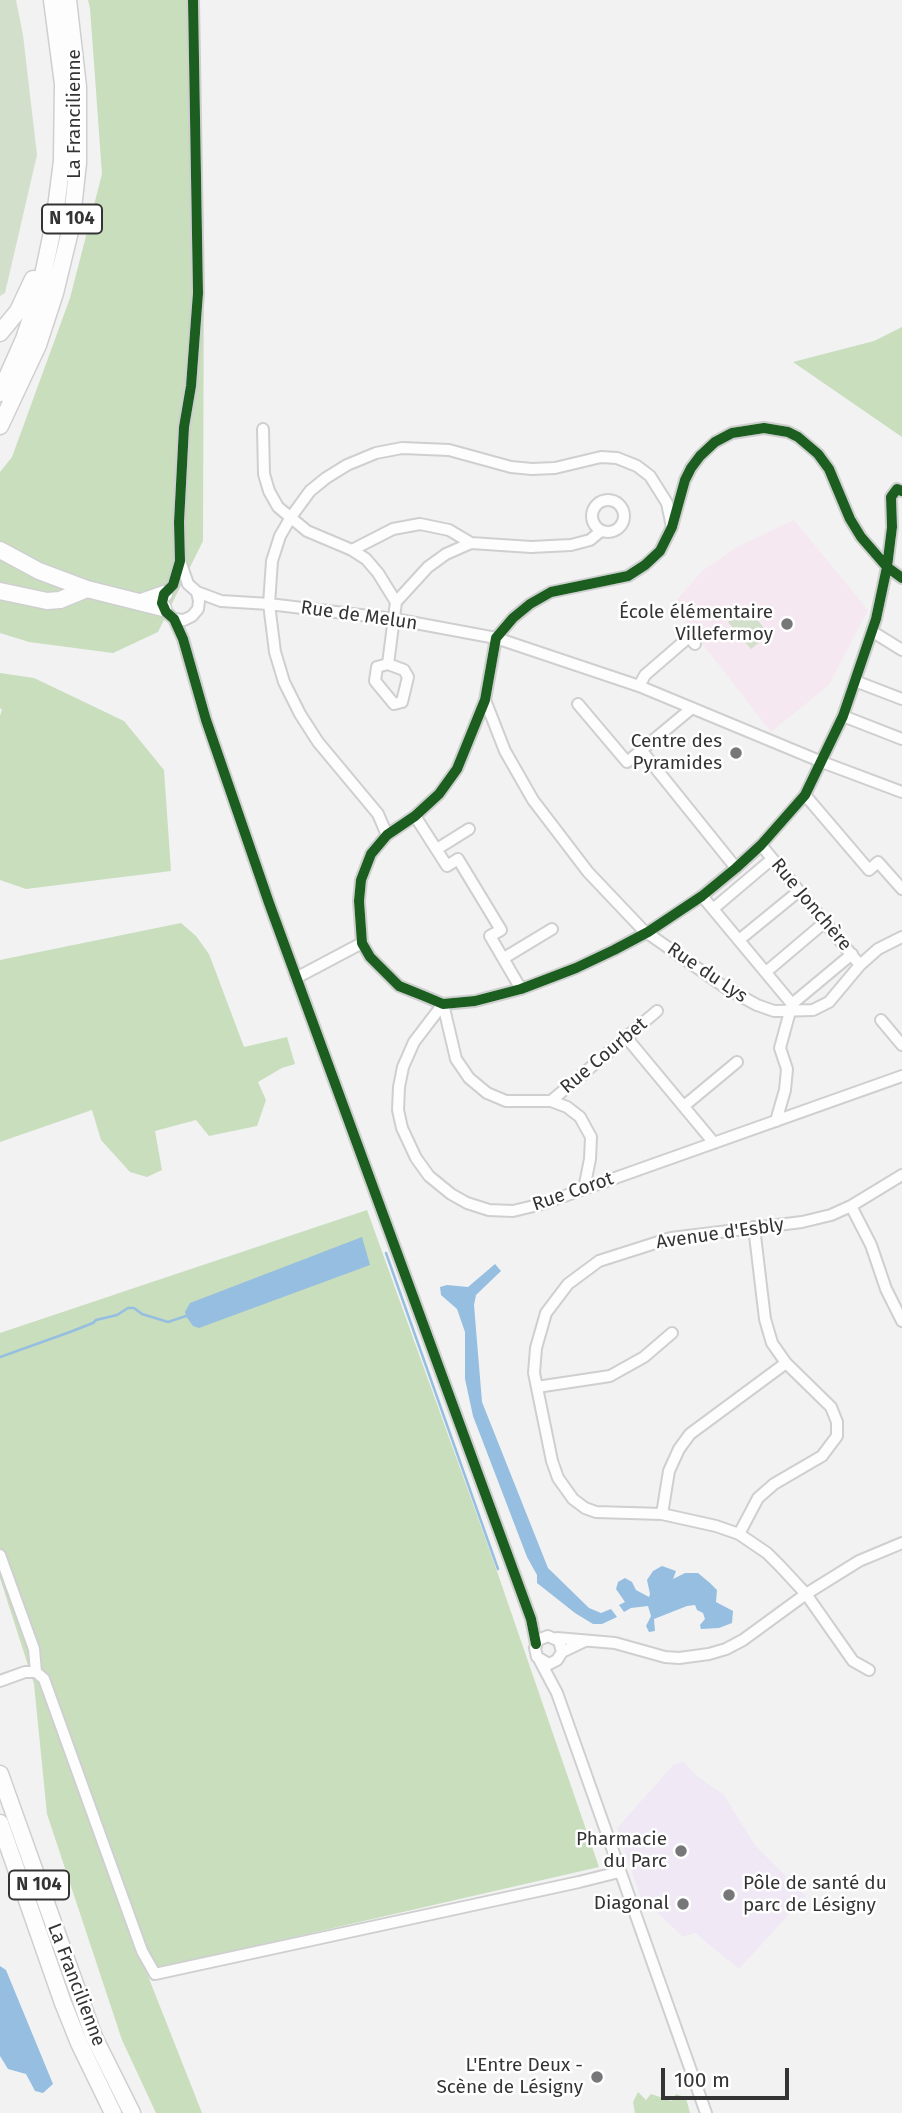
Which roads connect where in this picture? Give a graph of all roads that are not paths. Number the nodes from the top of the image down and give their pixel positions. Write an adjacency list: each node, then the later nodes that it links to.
1 (52, 0): 4 (highway, La Francilienne / N 104)
2 (68, 0): 7 (highway, La Francilienne / N 104)
3 (193, 0): 16 (street)
4 (46, 256): 5 (highway); 6 (highway, La Francilienne / N 104)
5 (0, 333)
6 (0, 393)
7 (0, 426)
8 (263, 429): 10 (street)
9 (899, 490): 17 (street)
10 (290, 517): 11 (street); 15 (street); 26 (street)
11 (672, 527): 17 (street); 31 (street)
12 (601, 531): 13 (street)
13 (471, 543): 15 (street); 25 (street)
14 (0, 550): 20 (highway)
15 (352, 550): 25 (street)
16 (180, 561): 19 (street); 23 (street)
17 (887, 567): 18 (street); 30 (street)
18 (902, 578)
19 (188, 584): 22 (street); 23 (street)
20 (87, 589): 21 (highway); 23 (highway)
21 (0, 591)
22 (197, 592): 24 (street, Rue de Melun); 27 (street)
23 (169, 601): 28 (street); 32 (street)
24 (221, 601): 26 (street, Rue de Melun); 27 (street, Rue de Melun)
25 (396, 601): 29 (street)
26 (269, 604): 29 (street, Rue de Melun); 50 (street)
27 (198, 609): 28 (street)
28 (189, 618): 32 (street)
29 (394, 618): 31 (street, Rue de Melun); 35 (street)
30 (873, 632): 34 (street); 36 (street)
31 (496, 638): 37 (street, Rue de Melun); 39 (street)
32 (183, 639): 69 (street)
33 (695, 644): 37 (street)
34 (902, 650)
35 (388, 664)
36 (855, 681): 38 (street); 42 (street)
37 (639, 686): 41 (street, Rue de Melun)
38 (902, 699)
39 (485, 700): 48 (street); 61 (street, Rue du Lys)
40 (579, 704): 44 (street)
41 (692, 708): 44 (street); 45 (street, Rue de Melun)
42 (843, 716): 43 (street); 45 (street)
43 (902, 739)
44 (641, 750): 54 (street)
45 (822, 762): 46 (street, Rue de Melun); 47 (street)
46 (902, 792)
47 (805, 795): 51 (street); 55 (street)
48 (415, 816): 50 (street); 52 (street)
49 (469, 829): 52 (street)
50 (387, 835): 64 (street)
51 (761, 845): 53 (street, Rue Jonchère); 54 (street)
52 (437, 849): 66 (street)
53 (772, 859): 56 (street, Rue Jonchère); 58 (street)
54 (736, 868): 57 (street)
55 (902, 889)
56 (799, 891): 59 (street, Rue Jonchère); 63 (street)
57 (702, 896): 58 (street); 61 (street)
58 (713, 909): 63 (street)
59 (825, 922): 65 (street, Rue Jonchère); 68 (street)
60 (552, 929): 66 (street)
61 (648, 932): 70 (street); 72 (street, Rue du Lys)
62 (902, 937): 67 (street, Rue du Lys)
63 (739, 940): 68 (street)
64 (362, 943): 69 (street); 71 (street)
65 (852, 954): 67 (street, Rue Jonchère); 72 (street)
66 (503, 958): 70 (street)
67 (860, 965): 72 (street, Rue du Lys)
68 (766, 972): 72 (street)
69 (296, 978): 96 (street)
70 (521, 989): 71 (street)
71 (443, 1004): 79 (street); 84 (street, Rue Corot)
72 (791, 1008): 81 (street)
73 (657, 1011): 75 (street, Rue Courbet)
74 (881, 1020): 76 (street)
75 (626, 1037): 79 (street, Rue Courbet); 80 (street)
76 (902, 1045)
77 (737, 1062): 80 (street)
78 (902, 1076): 81 (street, Rue Corot)
79 (551, 1101): 84 (street)
80 (684, 1106): 82 (street)
81 (776, 1121): 82 (street, Rue Corot)
82 (715, 1143): 84 (street, Rue Corot)
83 (902, 1175): 85 (street, Avenue d'Esbly)
84 (584, 1189)
85 (851, 1206): 86 (street, Avenue d'Esbly); 87 (street)
86 (754, 1227): 89 (street); 90 (street, Avenue d'Esbly)
87 (902, 1321)
88 (672, 1333): 90 (street)
89 (786, 1363): 91 (street); 92 (street)
90 (537, 1387): 91 (street, Avenue d'Esbly)
91 (662, 1514): 92 (street, Avenue d'Esbly)
92 (739, 1534): 95 (street, Avenue d'Esbly)
93 (902, 1543): 95 (street)
94 (0, 1555): 103 (street)
95 (806, 1594): 98 (street); 102 (street, Avenue d'Esbly)
96 (531, 1619): 97 (street); 99 (street)
97 (552, 1637): 98 (street); 99 (street); 100 (street)
98 (587, 1640): 100 (street)
99 (536, 1644): 101 (street)
100 (560, 1656): 101 (street); 105 (street)
101 (540, 1661): 105 (street)
102 (869, 1670)
103 (36, 1672): 104 (street); 108 (street)
104 (0, 1681)
105 (557, 1693): 108 (street)
106 (0, 1774): 110 (highway, La Francilienne / N 104)
107 (0, 1823): 109 (highway, La Francilienne / N 104)
108 (619, 1872): 111 (street)
109 (113, 2113)
110 (132, 2113)
111 (706, 2113)

